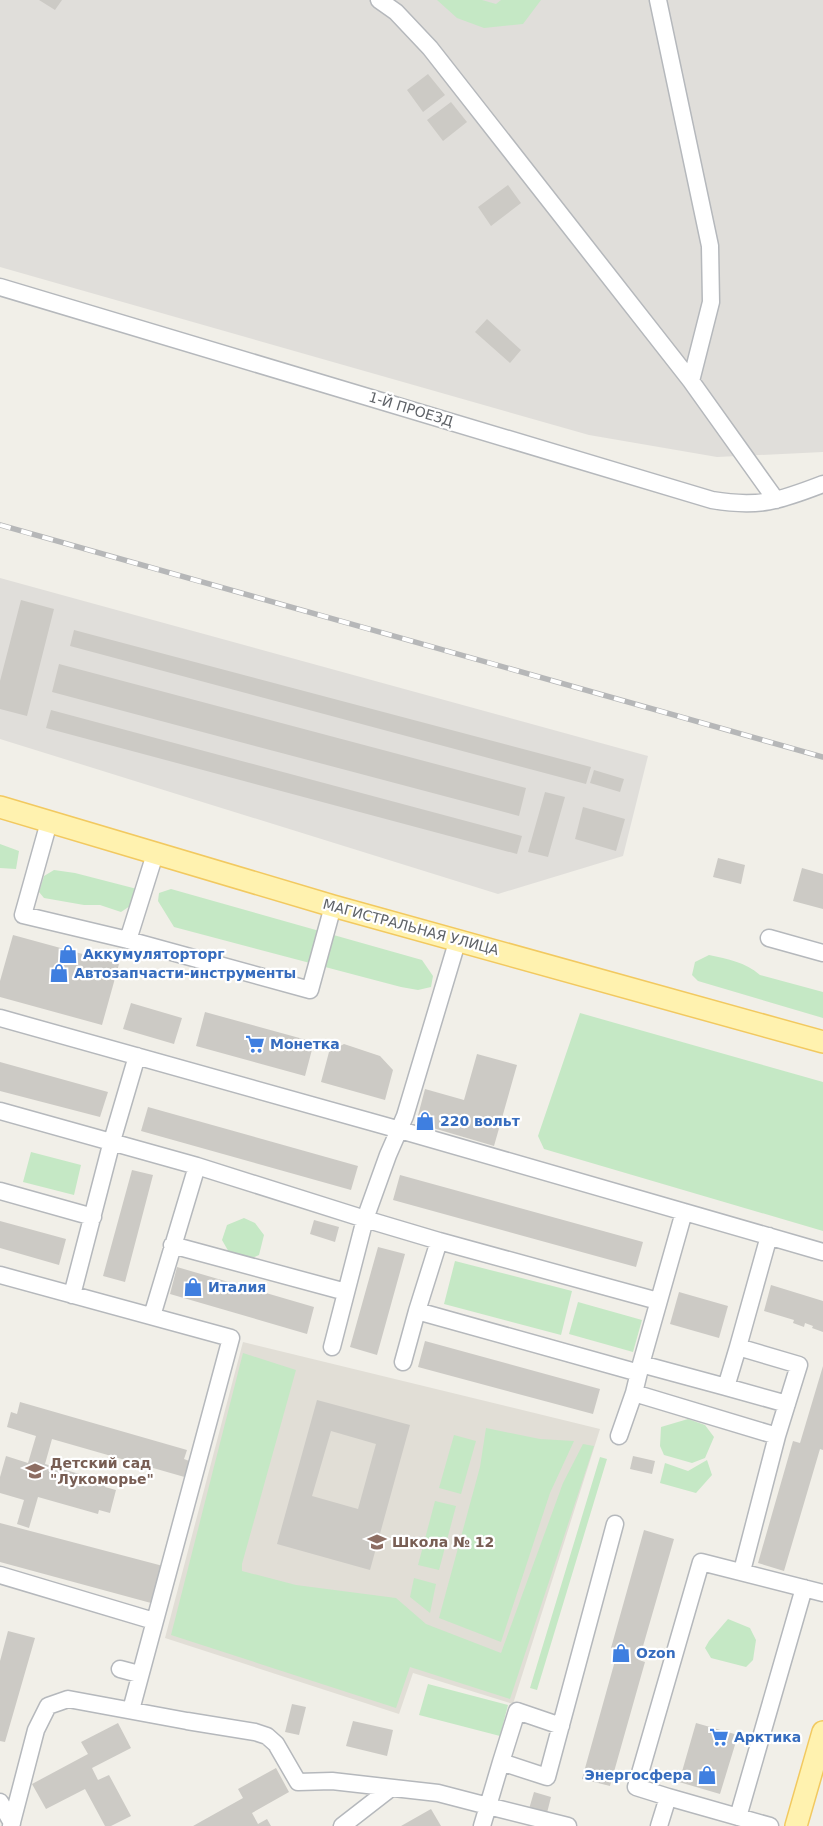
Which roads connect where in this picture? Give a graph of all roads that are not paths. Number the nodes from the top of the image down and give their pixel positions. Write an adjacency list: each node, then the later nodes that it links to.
1 (379, 0): 4 (street)
2 (658, 0): 4 (street)
3 (0, 287): 6 (street, 1-Й ПРОЕЗД)
4 (691, 381): 6 (street)
5 (823, 484): 6 (street, 1-Й ПРОЕЗД)
6 (776, 500)
7 (0, 807): 8 (main road, МАГИСТРАЛЬНАЯ УЛИЦА)
8 (49, 822): 9 (main road, МАГИСТРАЛЬНАЯ УЛИЦА); 13 (street)
9 (155, 854): 10 (main road, МАГИСТРАЛЬНАЯ УЛИЦА); 13 (street)
10 (333, 906): 12 (main road, МАГИСТРАЛЬНАЯ УЛИЦА); 13 (street)
11 (769, 938): 14 (street)
12 (458, 939): 16 (main road, МАГИСТРАЛЬНАЯ УЛИЦА); 19 (street)
13 (128, 940)
14 (823, 953)
15 (0, 1018): 17 (street)
16 (823, 1042)
17 (137, 1056): 19 (street); 20 (street)
18 (0, 1112): 20 (street)
19 (400, 1130): 23 (street); 25 (street)
20 (112, 1141): 21 (street); 24 (street)
21 (196, 1166): 25 (street); 28 (street)
22 (0, 1191): 24 (street)
23 (684, 1212): 26 (street); 33 (street)
24 (93, 1218): 32 (street)
25 (365, 1219): 27 (street); 31 (street)
26 (769, 1236): 29 (street); 37 (street)
27 (438, 1241): 33 (street); 34 (street)
28 (172, 1245): 31 (street); 35 (street)
29 (823, 1252)
30 (0, 1275): 32 (street)
31 (346, 1292): 36 (street)
32 (72, 1295): 35 (street)
33 (658, 1301): 39 (street)
34 (417, 1311): 38 (street); 39 (street)
35 (152, 1316): 50 (street)
36 (332, 1347)
37 (738, 1347): 40 (street); 42 (street)
38 (403, 1362)
39 (640, 1369): 40 (street); 41 (street)
40 (726, 1387): 42 (street)
41 (634, 1393): 43 (street); 44 (street)
42 (787, 1404): 44 (street)
43 (619, 1436)
44 (777, 1436): 46 (street)
45 (615, 1524): 54 (street)
46 (742, 1571): 48 (street); 59 (street)
47 (0, 1575): 50 (street)
48 (804, 1588): 49 (street); 62 (street)
49 (823, 1593)
50 (154, 1621): 52 (street)
51 (120, 1669): 52 (street)
52 (139, 1674): 53 (street)
53 (130, 1710): 58 (street); 63 (street)
54 (561, 1726): 56 (street); 56 (street)
55 (823, 1732): 57 (main road)
56 (501, 1762): 61 (street)
57 (817, 1773): 69 (main road)
58 (391, 1788): 61 (street); 65 (street)
59 (668, 1797): 62 (street); 67 (street)
60 (0, 1802): 63 (street)
61 (488, 1806): 64 (street); 66 (street)
62 (738, 1817): 68 (street)
63 (11, 1824)
64 (563, 1825)
65 (342, 1826)
66 (482, 1826)
67 (659, 1826)
68 (770, 1826)
69 (796, 1826)

